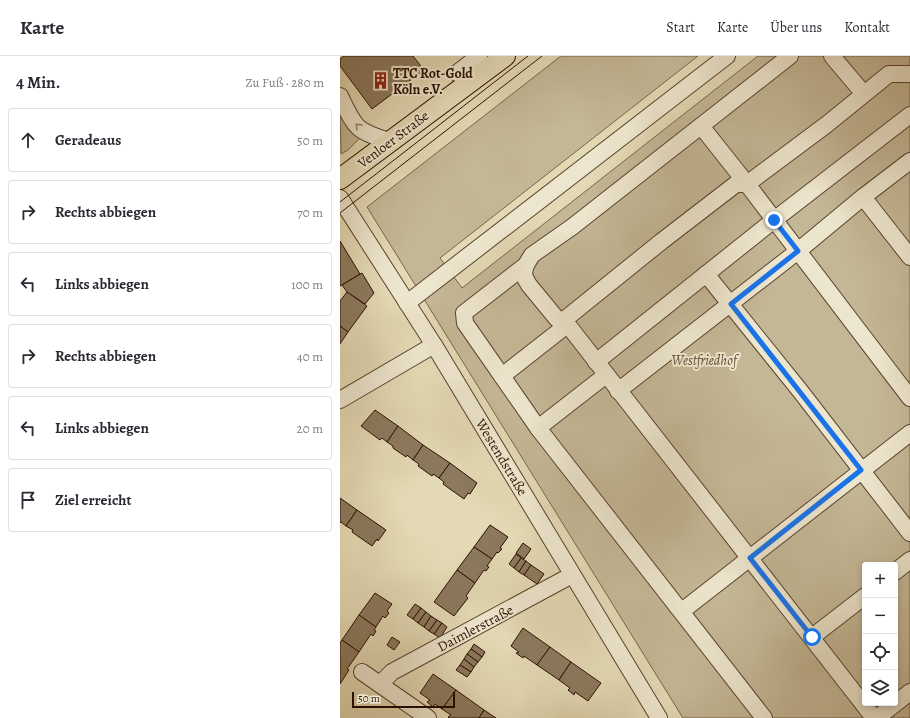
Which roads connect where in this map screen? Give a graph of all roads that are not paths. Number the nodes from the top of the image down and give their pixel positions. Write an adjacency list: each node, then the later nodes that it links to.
1 (505, 56): 5 (main road, Venloer Straße)
2 (727, 56): 23 (street)
3 (790, 56): 11 (street)
4 (832, 56): 8 (street)
5 (478, 63): 6 (street); 12 (main road, Venloer Straße)
6 (457, 73)
7 (910, 74): 8 (street)
8 (864, 94): 15 (street)
9 (340, 96): 12 (street, one-way to 9)
10 (910, 115): 18 (street)
11 (701, 126): 15 (street); 21 (street)
12 (389, 141): 14 (main road, Venloer Straße)
13 (910, 161): 16 (street)
14 (340, 179)
15 (748, 184): 18 (street); 25 (street)
16 (864, 197): 19 (street); 20 (street)
17 (340, 198): 23 (street, Westendstraße)
18 (774, 220): 19 (street); 22 (street)
19 (798, 251): 24 (street); 31 (street)
20 (910, 257)
21 (526, 264): 25 (street); 29 (street)
22 (706, 274): 24 (street); 27 (street)
23 (407, 303): 26 (street, Westendstraße)
24 (731, 304): 30 (street); 35 (street)
25 (566, 323): 27 (street); 29 (street)
26 (434, 345): 32 (street); 40 (street, Westendstraße)
27 (596, 362): 28 (street)
28 (606, 375): 30 (street); 33 (street)
29 (502, 376): 33 (street)
30 (618, 391): 37 (street)
31 (910, 398)
32 (340, 400)
33 (538, 428): 42 (street)
34 (910, 433): 35 (street)
35 (861, 470): 36 (street); 37 (street)
36 (910, 533)
37 (750, 558): 42 (street); 43 (street)
38 (910, 560): 39 (street)
39 (898, 570)
40 (572, 575): 45 (street, Daimlerstraße); 48 (street, Westendstraße)
41 (862, 598): 43 (street)
42 (682, 612): 49 (street)
43 (812, 637): 50 (street)
44 (362, 672): 45 (street)
45 (380, 684): 47 (street)
46 (910, 692): 50 (street)
47 (428, 718)
48 (659, 718)
49 (764, 718)
50 (875, 718)

